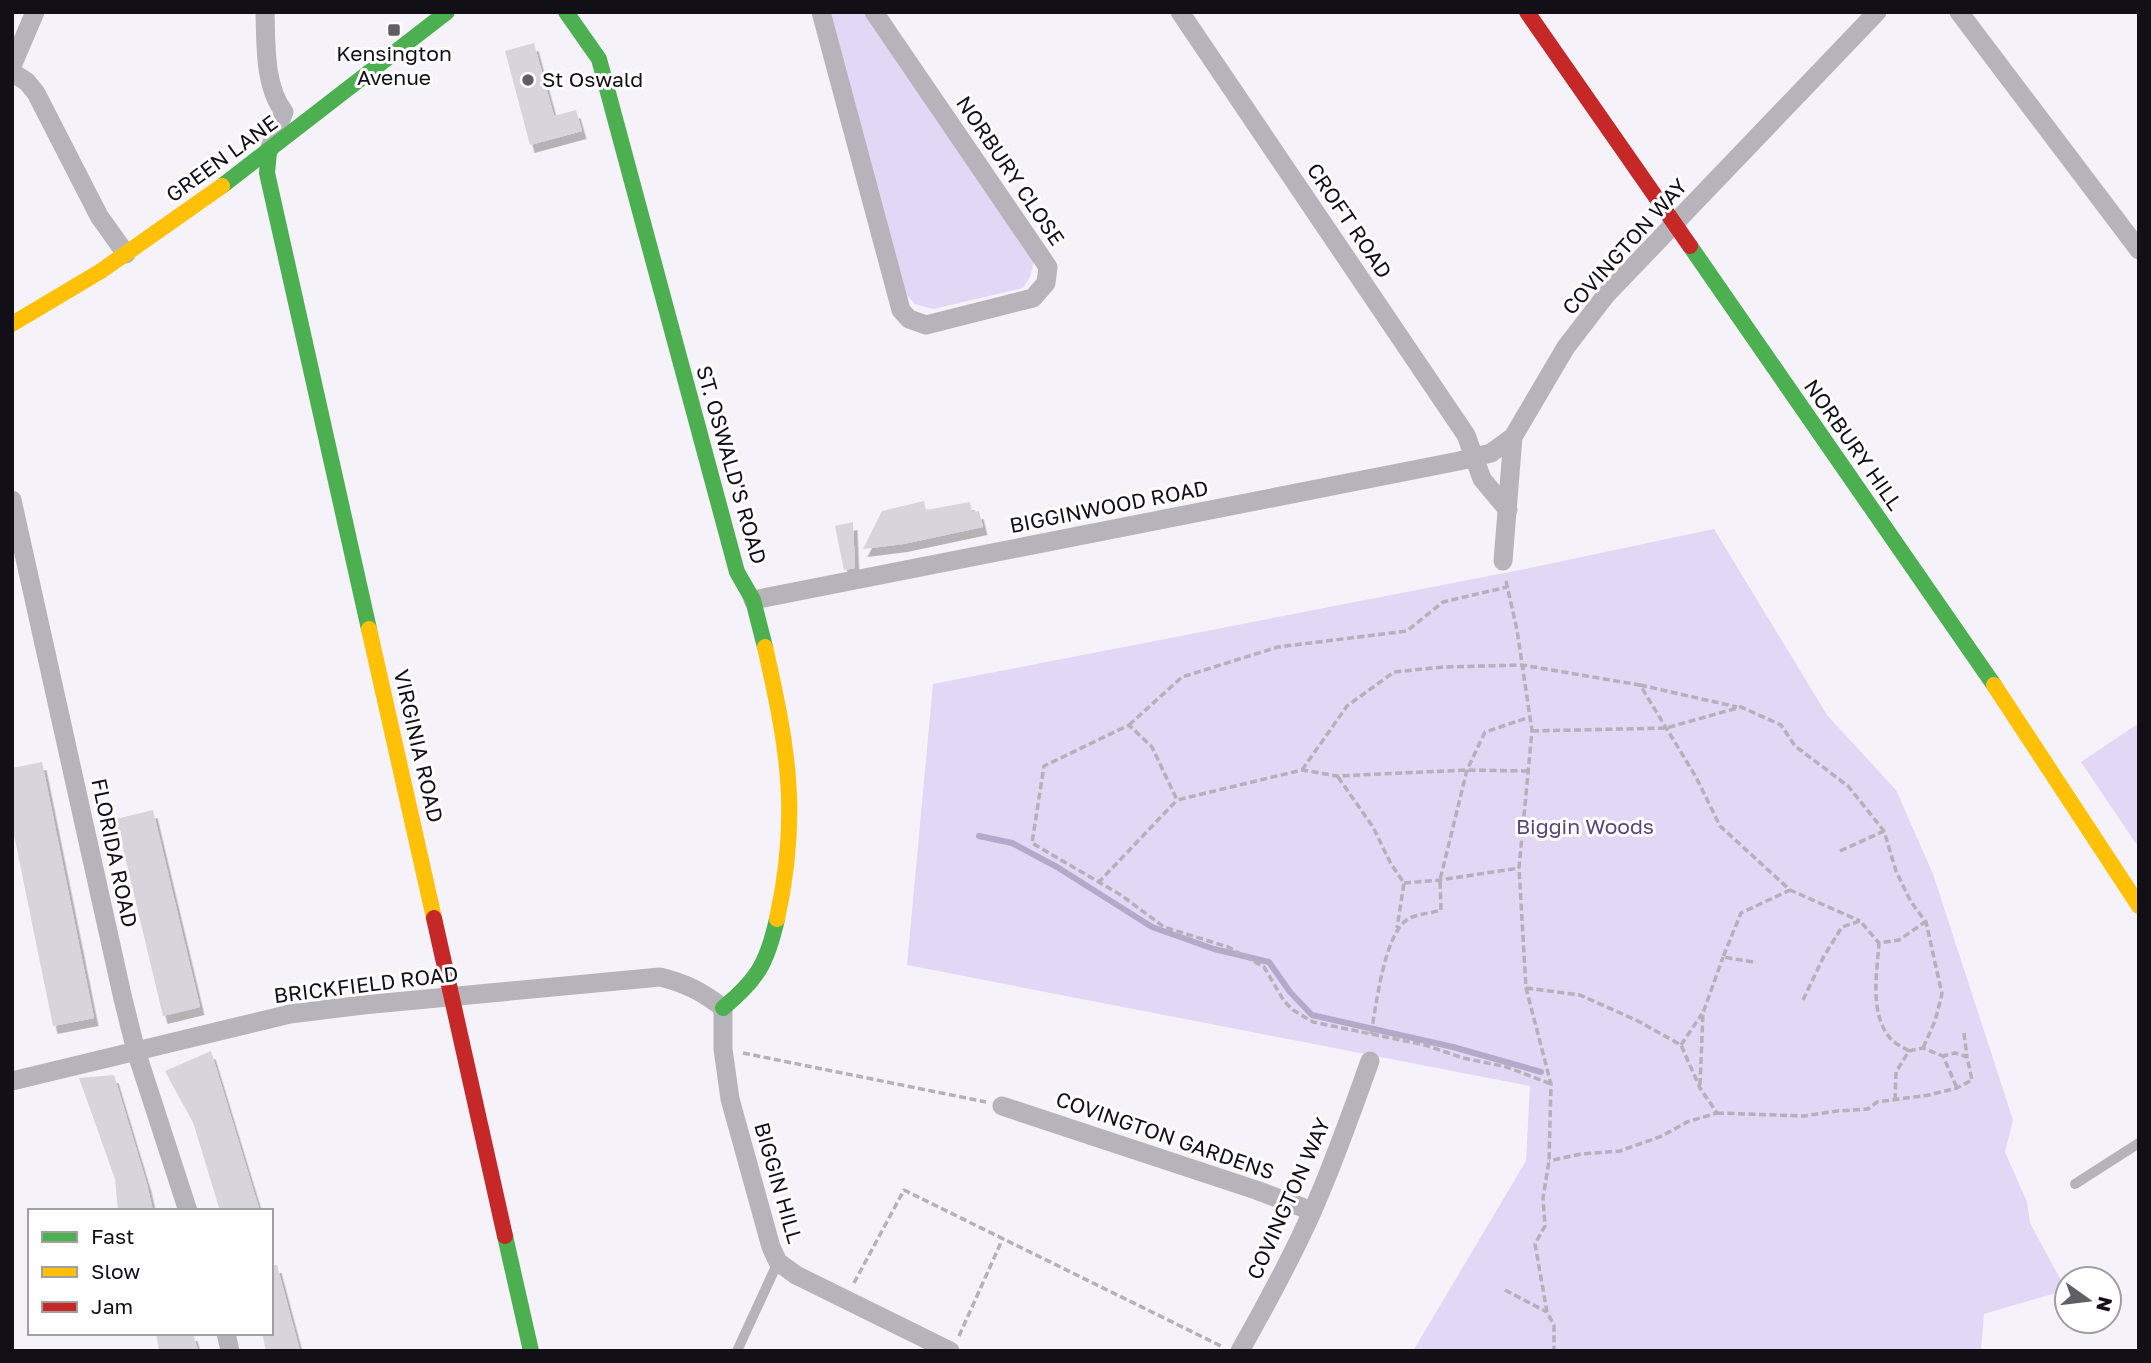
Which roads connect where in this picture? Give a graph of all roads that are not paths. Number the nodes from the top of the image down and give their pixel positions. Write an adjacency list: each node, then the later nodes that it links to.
1 (35, 12): 11 (street)
2 (265, 12): 13 (street)
3 (447, 12): 13 (street, GREEN LANE)
4 (566, 12): 23 (street, ST. OSWALD'S ROAD)
5 (821, 12): 6 (street, NORBURY CLOSE)
6 (874, 12)
7 (1180, 12): 19 (street, CROFT ROAD)
8 (1527, 12): 14 (street, NORBURY HILL)
9 (1877, 12): 14 (street, COVINGTON WAY)
10 (1959, 12): 15 (street)
11 (12, 66)
12 (12, 72): 16 (street)
13 (269, 151): 16 (street, GREEN LANE); 25 (street, VIRGINIA ROAD)
14 (1674, 225): 18 (street, COVINGTON WAY); 24 (street, NORBURY HILL)
15 (2139, 250)
16 (126, 254): 17 (street, GREEN LANE)
17 (12, 324)
18 (1513, 437): 19 (street, BIGGINWOOD ROAD); 21 (street, COVINGTON WAY)
19 (1474, 457): 21 (street, CROFT ROAD); 23 (street, BIGGINWOOD ROAD)
20 (12, 500): 27 (street, FLORIDA ROAD)
21 (1508, 510): 22 (street, COVINGTON WAY)
22 (1503, 566)
23 (753, 600): 26 (street, ST. OSWALD'S ROAD)
24 (2139, 906)
25 (452, 996): 26 (street, BRICKFIELD ROAD); 27 (street, BRICKFIELD ROAD); 37 (street, VIRGINIA ROAD)
26 (723, 1008): 35 (street, BIGGIN HILL)
27 (136, 1051): 29 (street, BRICKFIELD ROAD); 33 (street, FLORIDA ROAD)
28 (1370, 1061): 34 (street, COVINGTON WAY)
29 (12, 1081)
30 (1003, 1106): 34 (street, COVINGTON GARDENS)
31 (2139, 1143): 32 (lane)
32 (2075, 1184)
33 (187, 1209)
34 (1312, 1211): 39 (street, COVINGTON WAY)
35 (778, 1262): 36 (street, BIGGIN HILL); 38 (lane)
36 (945, 1346)
37 (531, 1351)
38 (737, 1351)
39 (1240, 1351)

